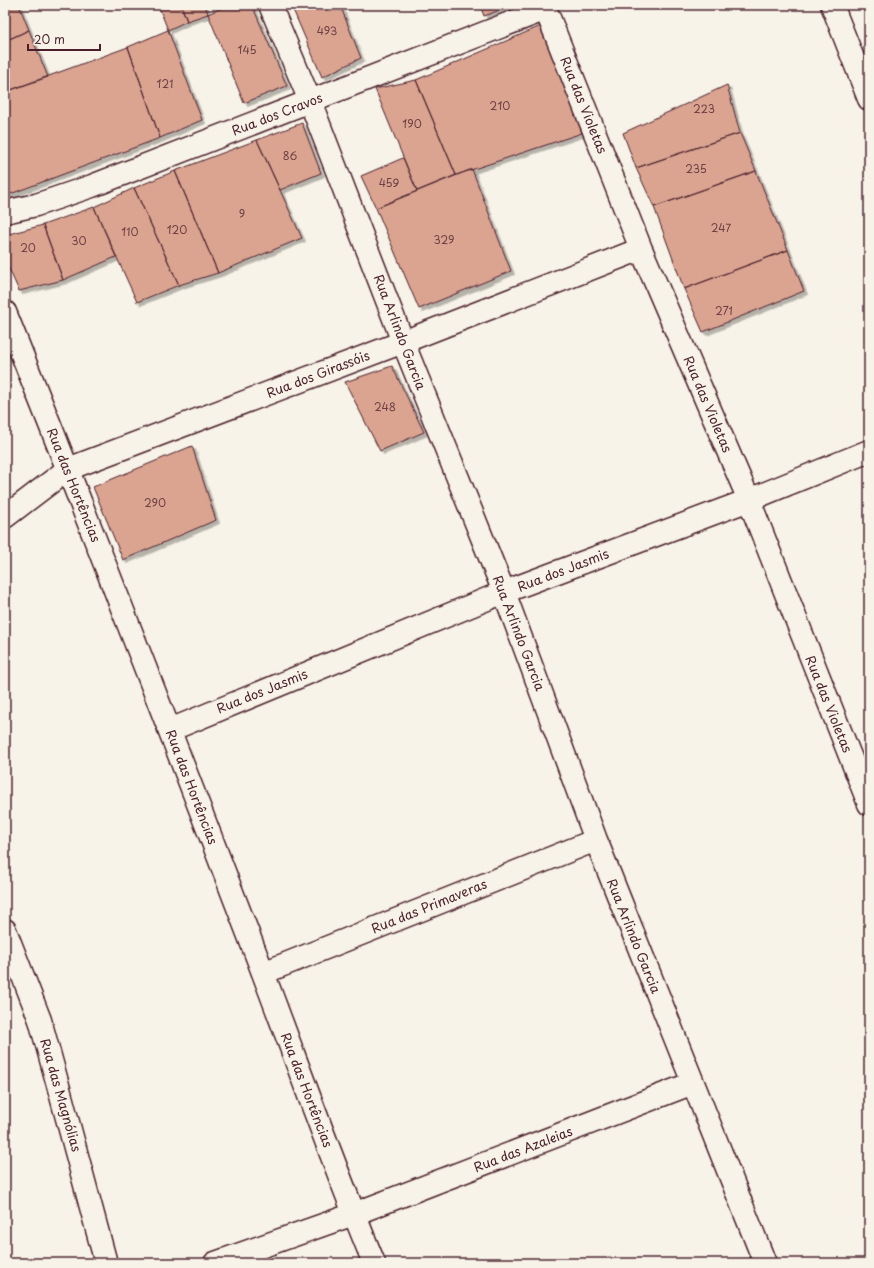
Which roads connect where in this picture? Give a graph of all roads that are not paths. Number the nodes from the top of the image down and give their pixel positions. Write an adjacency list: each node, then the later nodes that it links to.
1 (270, 5): 5 (street, Rua Arlindo Garcia)
2 (832, 5): 4 (street)
3 (545, 7): 5 (street, Rua dos Cravos); 7 (street, Rua das Violetas)
4 (869, 99)
5 (310, 101): 6 (street, Rua dos Cravos); 9 (street, Rua Arlindo Garcia)
6 (5, 212)
7 (642, 249): 9 (street, Rua dos Girassóis); 12 (street, Rua das Violetas)
8 (5, 312): 11 (street, Rua das Hortências)
9 (403, 342): 11 (street, Rua dos Girassóis); 14 (street, Rua Arlindo Garcia)
10 (869, 451): 12 (street, Rua dos Jasmis)
11 (68, 469): 13 (street, Rua dos Girassóis); 15 (street, Rua das Hortências)
12 (749, 500): 14 (street, Rua dos Jasmis); 16 (street, Rua das Violetas)
13 (5, 517)
14 (504, 592): 15 (street, Rua dos Jasmis); 17 (street, Rua Arlindo Garcia)
15 (170, 730): 19 (street, Rua das Hortências)
16 (869, 804)
17 (596, 840): 19 (street, Rua das Primaveras); 20 (street, Rua Arlindo Garcia)
18 (5, 930): 22 (street, Rua das Magnólias)
19 (263, 972): 21 (street, Rua das Hortências)
20 (693, 1083): 21 (street, Rua das Azaleias); 25 (street, Rua Arlindo Garcia)
21 (354, 1214): 23 (street, Rua das Azaleias); 24 (street, Rua das Hortências)
22 (106, 1263)
23 (215, 1263)
24 (374, 1263)
25 (765, 1263)

